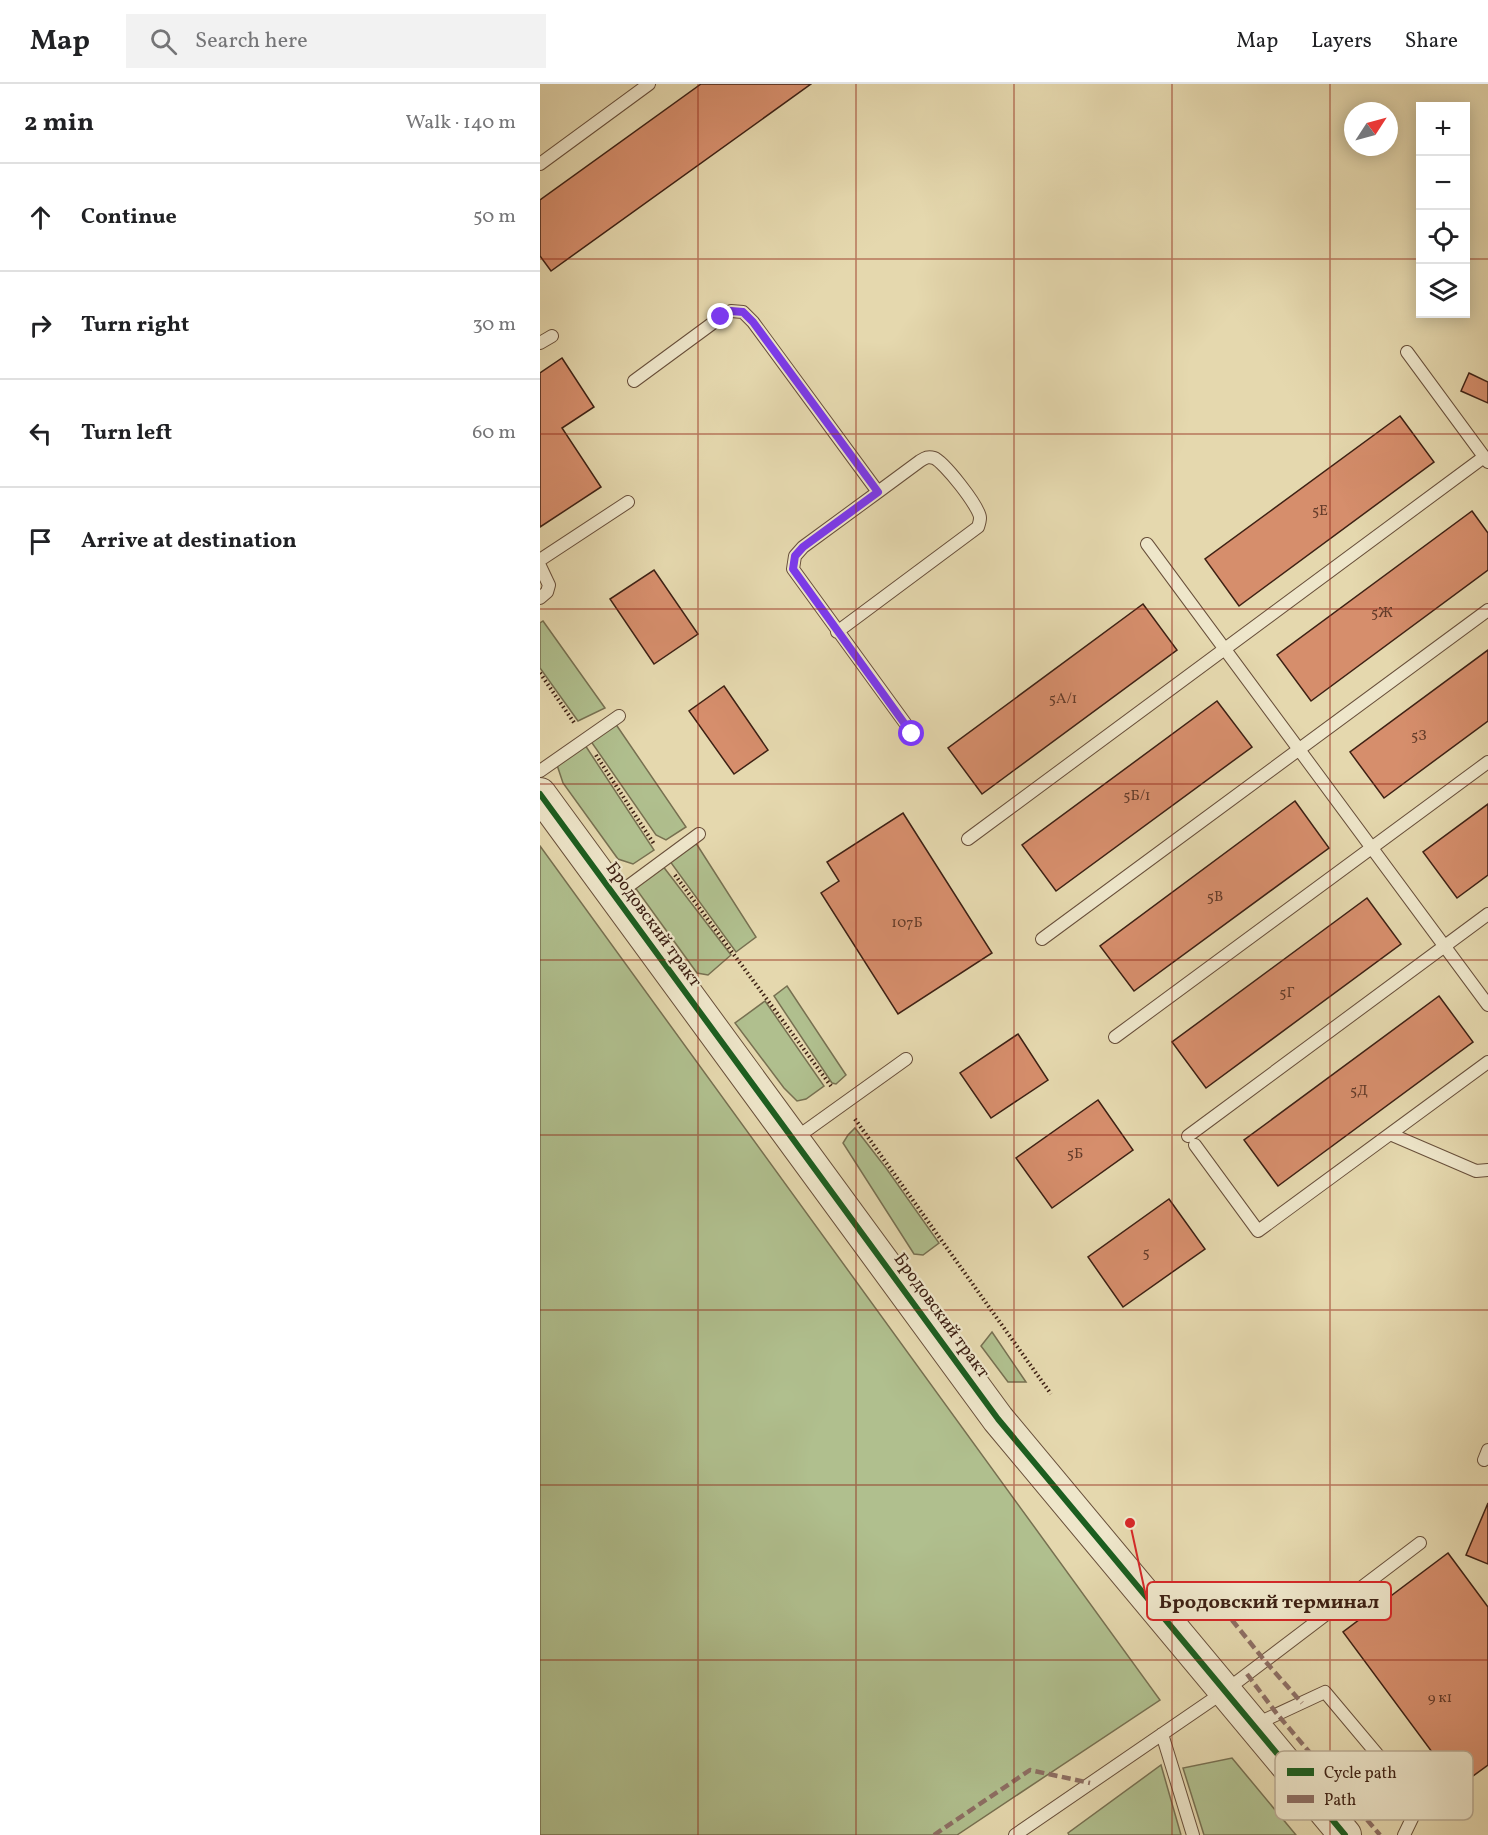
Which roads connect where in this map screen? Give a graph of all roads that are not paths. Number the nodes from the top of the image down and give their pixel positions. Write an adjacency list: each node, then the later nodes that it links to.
1 (649, 84): 2 (lane)
2 (540, 164)
3 (552, 336): 4 (lane)
4 (540, 343)
5 (1407, 352): 7 (lane)
6 (634, 381): 8 (lane)
7 (1486, 460): 16 (lane)
8 (878, 492): 15 (lane); 15 (lane)
9 (628, 502): 11 (lane)
10 (1147, 544): 16 (lane)
11 (540, 560)
12 (540, 566): 13 (lane)
13 (540, 598)
14 (1488, 610): 19 (lane)
15 (837, 632): 18 (lane)
16 (1225, 649): 19 (lane); 24 (lane)
17 (619, 716): 21 (lane)
18 (912, 734)
19 (1299, 749): 25 (lane); 28 (lane)
20 (1488, 762): 25 (lane)
21 (540, 771)
22 (540, 794): 26 (street, Бродовский тракт)
23 (699, 834): 26 (lane)
24 (968, 839)
25 (1372, 848): 29 (lane); 31 (lane)
26 (614, 897): 35 (street, Бродовский тракт)
27 (1488, 914): 29 (lane)
28 (1042, 939)
29 (1445, 946): 30 (lane); 34 (lane)
30 (1488, 1005)
31 (1115, 1037)
32 (906, 1059): 35 (lane)
33 (1488, 1062): 34 (lane)
34 (1390, 1134): 36 (lane)
35 (792, 1141): 38 (street, Бродовский тракт)
36 (1488, 1170)
37 (1420, 1543): 38 (lane)
38 (1225, 1691): 39 (street, Бродовский тракт); 40 (lane)
39 (1254, 1725): 41 (street, Бродовский тракт); 42 (lane)
40 (1162, 1734): 45 (lane); 46 (lane)
41 (1276, 1751)
42 (1375, 1751)
43 (1333, 1820): 47 (street, Бродовский тракт)
44 (1411, 1820): 48 (lane)
45 (1015, 1835)
46 (1193, 1835)
47 (1345, 1835)
48 (1404, 1835)

